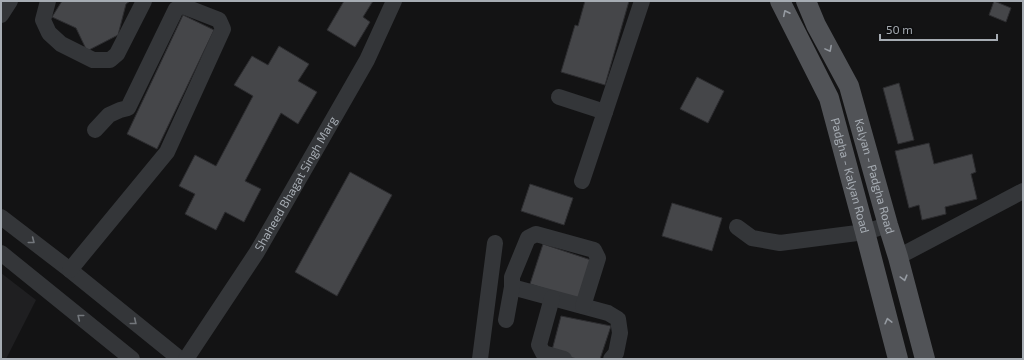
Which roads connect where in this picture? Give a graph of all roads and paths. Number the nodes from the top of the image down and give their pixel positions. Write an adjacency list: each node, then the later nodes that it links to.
1 (10, 1): 8 (street)
2 (48, 1): 3 (street)
3 (144, 1)
4 (394, 1): 32 (street, Shaheed Bhagat Singh Marg)
5 (642, 1): 14 (street)
6 (780, 1): 10 (main road, Padgha - Kalyan Road, one-way to 6)
7 (806, 1): 9 (main road, Kalyan - Padgha Road)
8 (1, 15)
9 (816, 25): 10 (main road); 11 (main road, Kalyan - Padgha Road, one-way to 11)
10 (796, 34): 13 (main road, Padgha - Kalyan Road)
11 (849, 86): 13 (main road); 19 (main road, Kalyan - Padgha Road)
12 (560, 97): 14 (street)
13 (829, 98): 21 (main road, Padgha - Kalyan Road)
14 (605, 112): 16 (street)
15 (96, 130): 25 (street)
16 (582, 181)
17 (1023, 191): 24 (street)
18 (1, 217): 25 (street, one-way to 25)
19 (888, 225): 21 (street); 24 (main road, Kalyan - Padgha Road)
20 (737, 227): 21 (street)
21 (866, 232): 36 (main road, Padgha - Kalyan Road, one-way to 21)
22 (495, 242): 33 (street)
23 (1, 252): 30 (street, one-way to 23)
24 (898, 257): 37 (main road, Kalyan - Padgha Road, one-way to 37)
25 (70, 270): 31 (street, one-way to 31)
26 (512, 287): 27 (street); 28 (street); 29 (street)
27 (552, 298): 28 (street); 34 (street)
28 (583, 306): 35 (street)
29 (506, 320)
30 (132, 359)
31 (180, 359)
32 (186, 359)
33 (480, 359)
34 (564, 359)
35 (611, 359)
36 (898, 359)
37 (926, 359)

